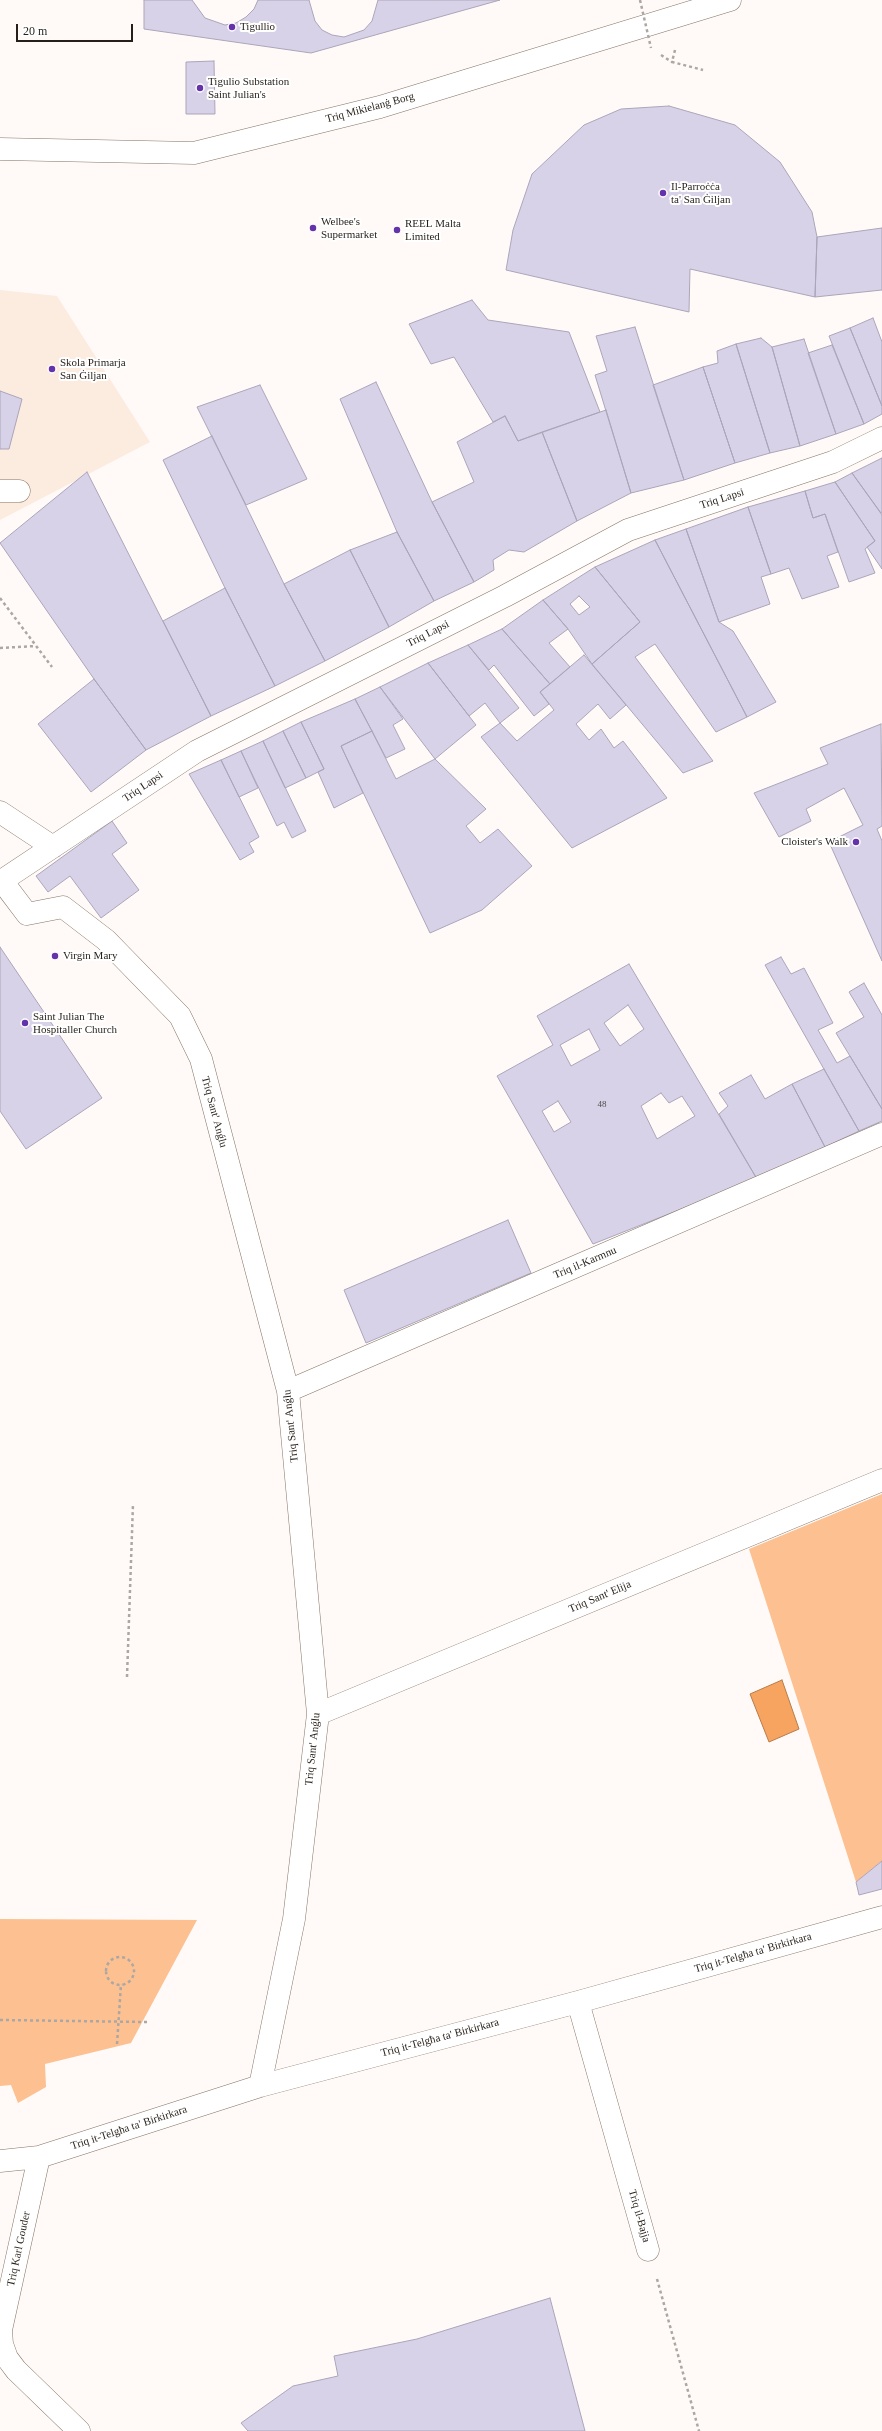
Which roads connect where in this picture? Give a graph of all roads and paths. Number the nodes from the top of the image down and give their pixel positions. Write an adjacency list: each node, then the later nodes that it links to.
1 (640, 0): 3 (path, bridge)
2 (730, 0): 4 (street, Triq Mikielanġ Borg)
3 (651, 48)
4 (0, 149)
5 (882, 438): 11 (street, Triq Lapsi)
6 (0, 598): 7 (path)
7 (37, 646): 8 (path); 9 (path)
8 (0, 648)
9 (52, 667)
10 (0, 812): 11 (street)
11 (53, 847): 12 (street, Triq Lapsi)
12 (1, 881): 14 (street, Triq Sant' Anǵlu)
13 (882, 1134): 14 (street, Triq il-Karmnu)
14 (288, 1391): 18 (street, Triq Sant' Anǵlu)
15 (882, 1480): 18 (street, Triq Sant' Elija)
16 (133, 1504): 17 (path)
17 (127, 1677)
18 (318, 1714): 26 (street, Triq Sant' Anǵlu)
19 (882, 1917): 21 (street, Triq it-Telgħa ta' Birkirkara)
20 (121, 1984): 20 (path); 23 (path)
21 (578, 2002): 26 (street, Triq it-Telgħa ta' Birkirkara); 29 (street, Triq il-Bajja)
22 (0, 2020): 23 (path)
23 (118, 2021): 24 (path); 25 (path)
24 (147, 2022)
25 (117, 2044)
26 (260, 2086): 27 (street, Triq it-Telgħa ta' Birkirkara)
27 (40, 2157): 28 (street, Triq it-Telgħa ta' Birkirkara); 30 (street, Triq Karl Gouder)
28 (0, 2161)
29 (648, 2250): 31 (path, Triq il-Bajja)
30 (79, 2431)
31 (699, 2431)

